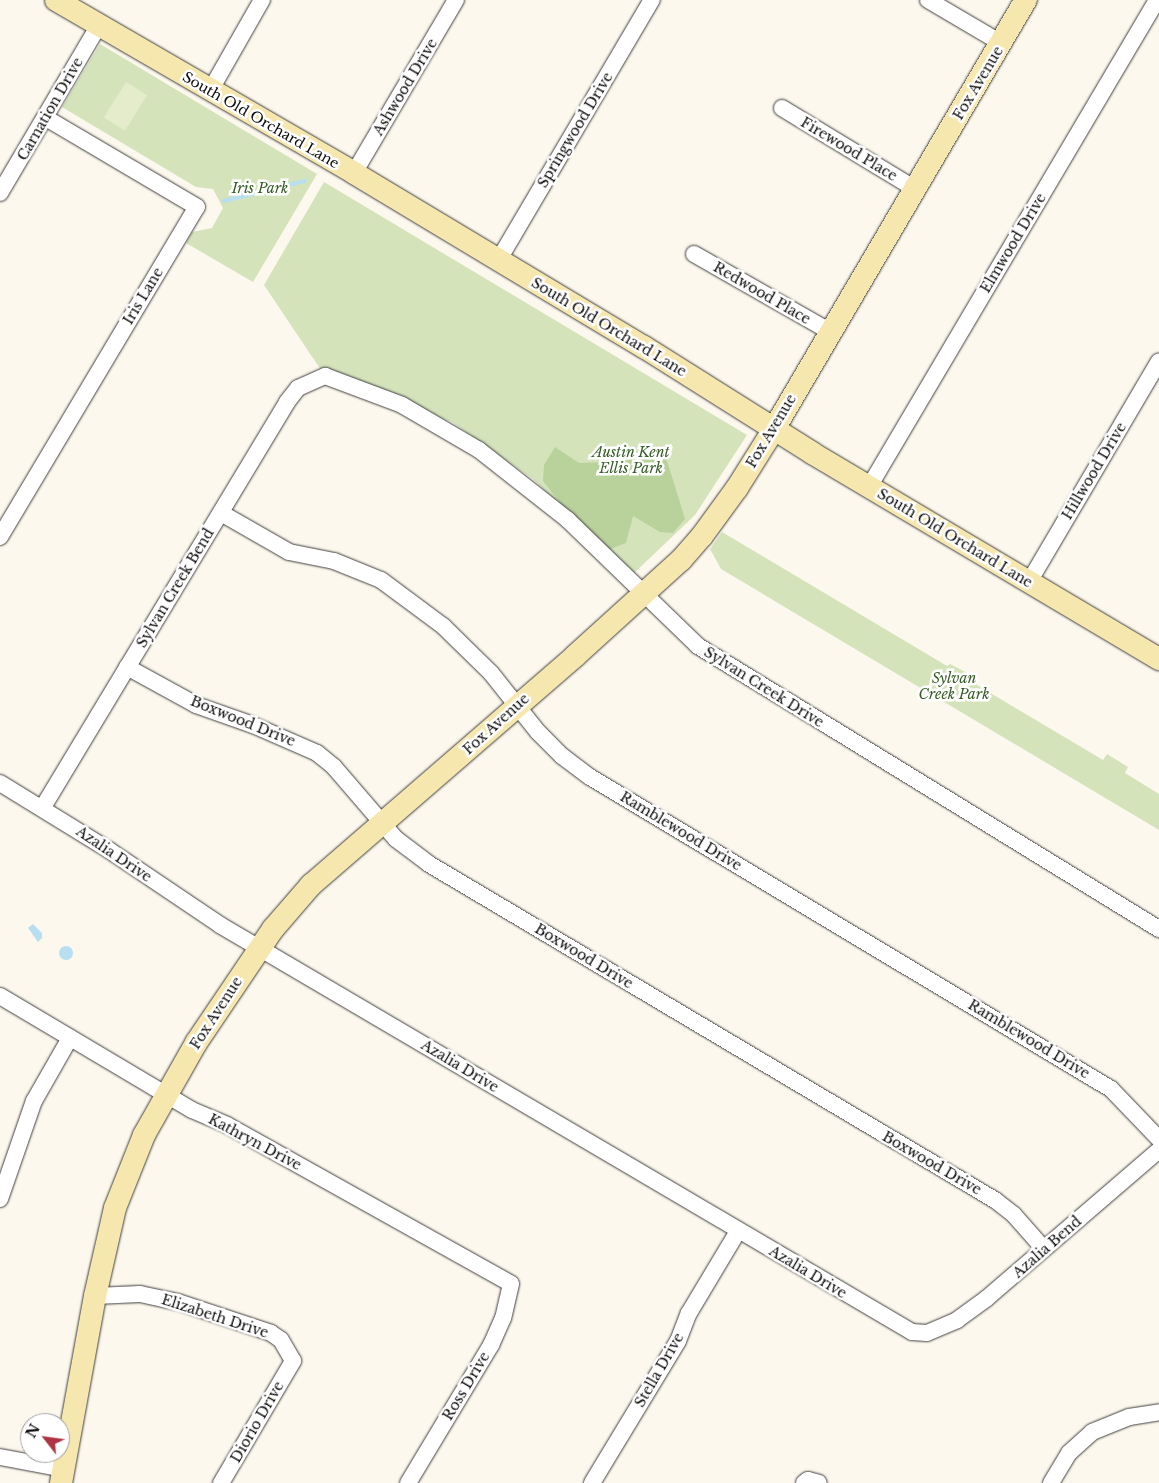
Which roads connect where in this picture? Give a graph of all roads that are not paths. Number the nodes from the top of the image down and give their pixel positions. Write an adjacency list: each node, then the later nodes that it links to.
1 (56, 0): 8 (main road, South Old Orchard Lane)
2 (262, 0): 10 (street)
3 (456, 0): 13 (street, Ashwood Drive)
4 (652, 0): 17 (street, Springwood Drive)
5 (928, 0): 9 (street)
6 (1026, 0): 9 (main road, Fox Avenue)
7 (1157, 0): 22 (street, Elmwood Drive)
8 (99, 25): 10 (main road, South Old Orchard Lane); 12 (street, Carnation Drive)
9 (1001, 43): 14 (main road, Fox Avenue)
10 (210, 91): 13 (main road, South Old Orchard Lane)
11 (782, 108): 14 (street, Firewood Place)
12 (46, 118): 15 (street, Carnation Drive); 24 (street, Iris Lane)
13 (354, 173): 17 (main road, South Old Orchard Lane)
14 (915, 189): 18 (main road, Fox Avenue)
15 (0, 193)
16 (694, 254): 18 (street, Redwood Place)
17 (498, 261): 21 (main road, South Old Orchard Lane)
18 (831, 332): 21 (main road, Fox Avenue)
19 (1159, 361): 25 (street, Hillwood Drive)
20 (316, 378): 23 (street, Sylvan Creek Bend); 26 (street, Sylvan Creek Drive)
21 (774, 429): 22 (main road, South Old Orchard Lane); 26 (main road, Fox Avenue)
22 (869, 487): 25 (main road, South Old Orchard Lane)
23 (221, 513): 28 (street, Sylvan Creek Bend); 29 (street, Ramblewood Drive)
24 (0, 537)
25 (1029, 582): 27 (main road, South Old Orchard Lane)
26 (643, 595): 29 (main road, Fox Avenue); 33 (street, Sylvan Creek Drive)
27 (1159, 659)
28 (127, 667): 31 (street, Sylvan Creek Bend); 32 (street, Boxwood Drive)
29 (516, 704): 32 (main road, Fox Avenue); 38 (street, Ramblewood Drive)
30 (0, 783): 31 (street, Azalia Drive)
31 (43, 808): 34 (street, Azalia Drive)
32 (380, 822): 34 (main road, Fox Avenue); 42 (street, Boxwood Drive)
33 (1159, 929)
34 (260, 947): 37 (main road, Fox Avenue); 41 (street, Azalia Drive)
35 (0, 996): 36 (street, Kathryn Drive)
36 (70, 1038): 37 (street, Kathryn Drive); 40 (street)
37 (165, 1094): 43 (street, Kathryn Drive); 44 (main road, Fox Avenue)
38 (1159, 1139)
39 (1159, 1150): 42 (street, Azalia Bend)
40 (0, 1199)
41 (738, 1231): 45 (street, Azalia Drive); 52 (street, Stella Drive)
42 (1044, 1249): 45 (street, Azalia Bend)
43 (511, 1284): 51 (street, Ross Drive)
44 (95, 1296): 46 (street, Elizabeth Drive); 49 (main road, Fox Avenue)
45 (927, 1333)
46 (293, 1360): 50 (street, Diorio Drive)
47 (1159, 1412): 53 (street)
48 (0, 1457): 49 (street)
49 (63, 1476)
50 (221, 1483)
51 (408, 1483)
52 (592, 1483)
53 (1051, 1483)

